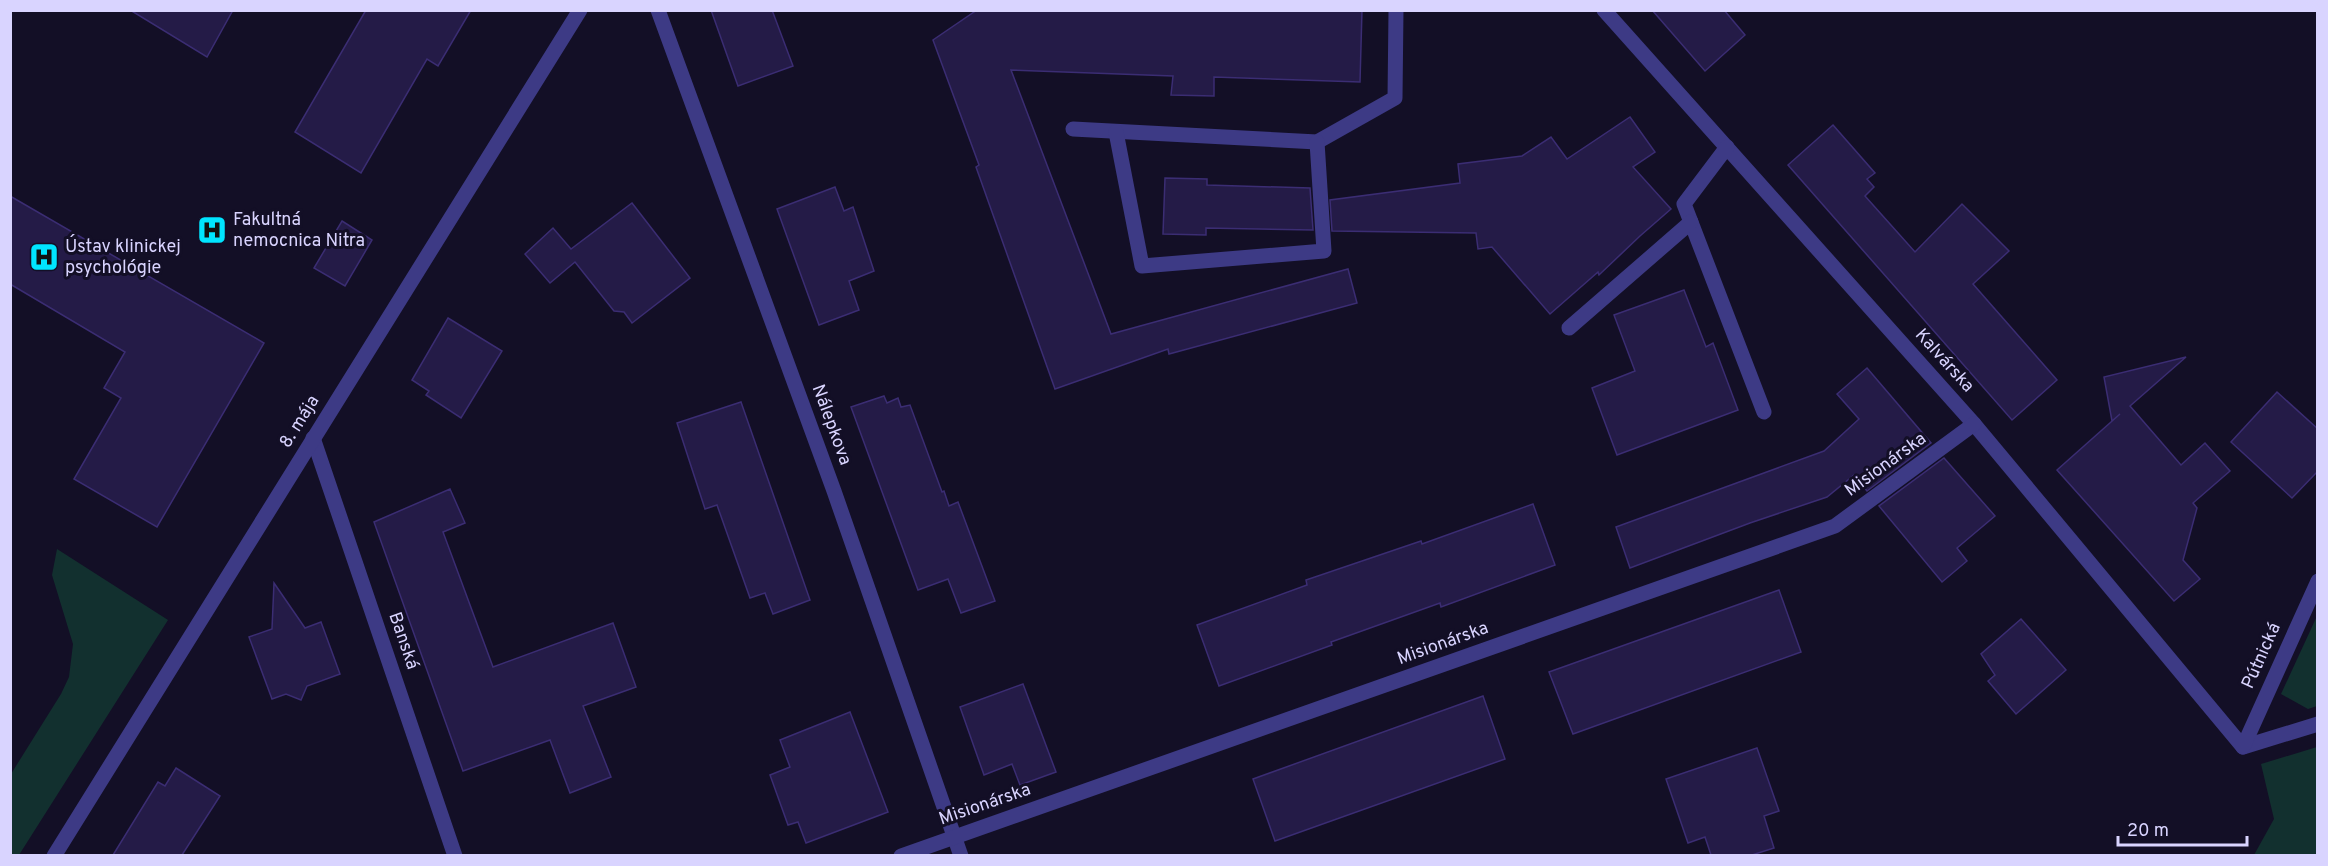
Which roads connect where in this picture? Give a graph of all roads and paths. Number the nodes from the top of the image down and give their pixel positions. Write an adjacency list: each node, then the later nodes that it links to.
1 (580, 10): 13 (street, 8. mája)
2 (658, 10): 17 (street, Nálepkova)
3 (1396, 10): 7 (street)
4 (1604, 10): 8 (street, Kalvárska)
5 (1072, 129): 6 (street)
6 (1116, 132): 7 (street); 7 (street)
7 (1317, 142)
8 (1727, 147): 9 (street); 12 (street, Kalvárska)
9 (1691, 222): 10 (street); 11 (street)
10 (1569, 328)
11 (1764, 412)
12 (1974, 424): 16 (street, Kalvárska); 17 (street, Misionárska)
13 (313, 438): 18 (street, 8. mája); 19 (street, Banská)
14 (2318, 581): 16 (street, Pútnická)
15 (2318, 724): 16 (street)
16 (2243, 747)
17 (954, 837): 20 (street, Misionárska); 21 (street, Nálepkova)
18 (54, 855)
19 (455, 855)
20 (901, 855)
21 (961, 855)

